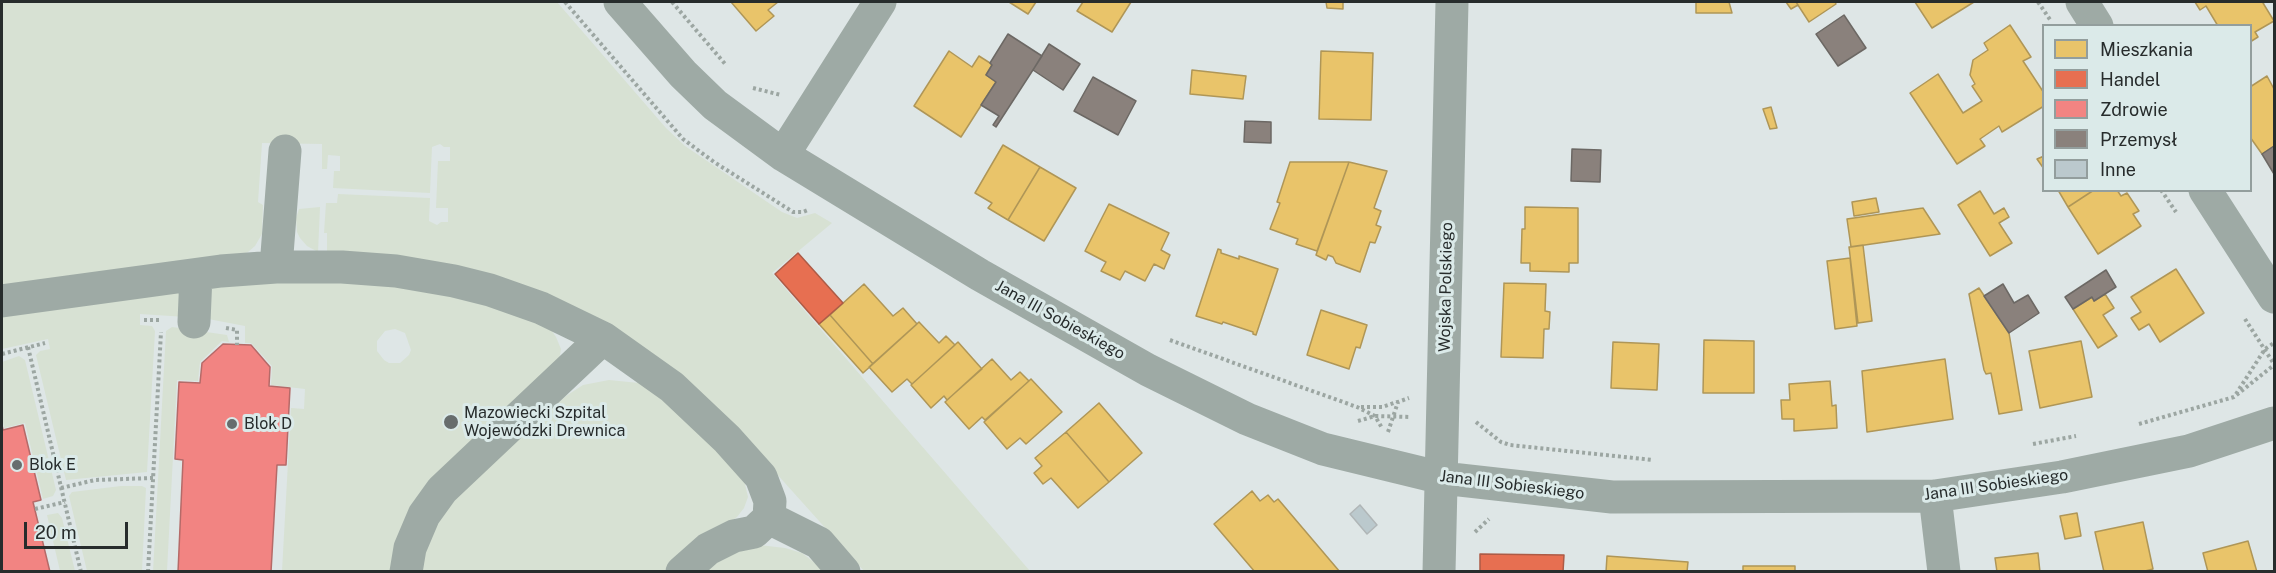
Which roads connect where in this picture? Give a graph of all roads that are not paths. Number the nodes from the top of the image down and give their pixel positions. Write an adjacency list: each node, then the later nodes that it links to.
1 (620, 2): 7 (street, Jana III Sobieskiego)
2 (880, 2): 7 (street)
3 (1452, 2): 16 (street, Wojska Polskiego)
4 (2082, 2): 5 (street)
5 (2096, 24)
6 (285, 151): 9 (street)
7 (783, 155): 16 (street, Jana III Sobieskiego)
8 (2206, 192): 11 (street)
9 (276, 267): 10 (street); 14 (street)
10 (196, 275): 12 (street); 13 (street)
11 (2274, 297)
12 (2, 301)
13 (178, 321)
14 (603, 338): 18 (street); 19 (street)
15 (2274, 423): 17 (street, Jana III Sobieskiego)
16 (1442, 478): 17 (street, Jana III Sobieskiego); 22 (street, Wojska Polskiego)
17 (1935, 496): 23 (street)
18 (769, 518): 20 (street); 21 (street)
19 (406, 572)
20 (682, 572)
21 (844, 572)
22 (1439, 572)
23 (1944, 572)

